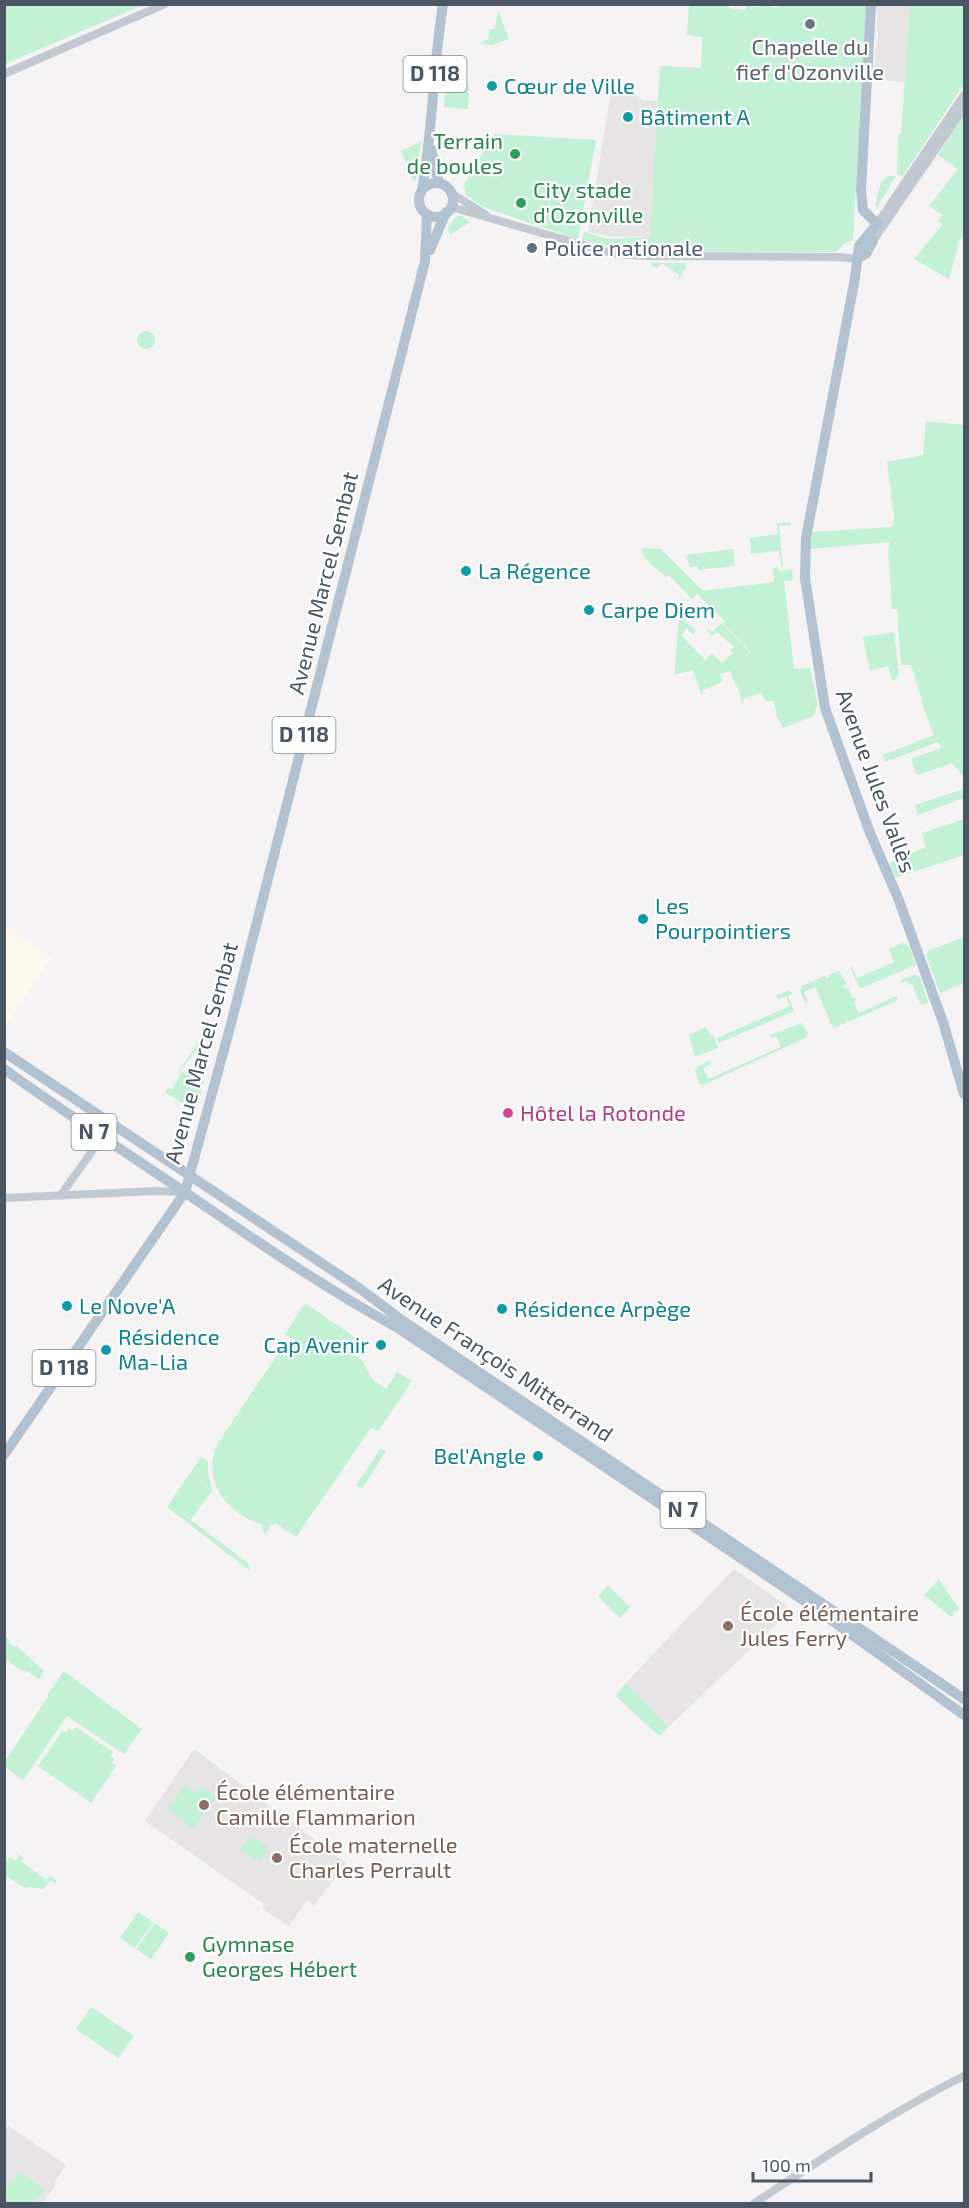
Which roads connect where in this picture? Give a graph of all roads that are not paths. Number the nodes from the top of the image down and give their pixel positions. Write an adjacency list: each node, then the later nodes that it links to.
1 (165, 4): 4 (street)
2 (443, 4): 7 (main road, D 118)
3 (871, 4): 14 (main road)
4 (4, 74)
5 (964, 95): 14 (street)
6 (964, 108): 15 (street)
7 (430, 143): 8 (main road, D 118); 9 (main road, D 118)
8 (439, 183): 9 (main road); 10 (main road)
9 (422, 190): 12 (main road)
10 (451, 193): 11 (main road); 13 (street)
11 (449, 210): 12 (main road); 13 (street); 17 (main road, Avenue Marcel Sembat / D 118)
12 (428, 214): 17 (main road, Avenue Marcel Sembat / D 118)
13 (490, 218): 16 (street)
14 (877, 224): 15 (main road); 16 (main road, Avenue Jules Vallès)
15 (875, 239): 16 (main road)
16 (857, 259): 20 (main road, Avenue Jules Vallès)
17 (425, 261): 22 (main road, Avenue Marcel Sembat / D 118)
18 (4, 1052): 22 (main road, Avenue François Mitterrand / N 7)
19 (4, 1069): 21 (main road, Avenue François Mitterrand / N 7)
20 (964, 1094)
21 (102, 1137): 23 (main road, Avenue François Mitterrand / N 7); 24 (street)
22 (190, 1174): 23 (main road, Avenue Marcel Sembat / D 118); 28 (main road, Avenue François Mitterrand / N 7)
23 (184, 1192): 24 (street); 26 (main road, D 118); 27 (main road, Avenue François Mitterrand / N 7)
24 (62, 1195): 25 (street)
25 (4, 1197)
26 (4, 1455)
27 (907, 1673): 29 (main road); 30 (main road, Avenue François Mitterrand / N 7)
28 (964, 1699)
29 (964, 1710)
30 (964, 1716)
31 (964, 2076): 32 (street)
32 (753, 2204)

